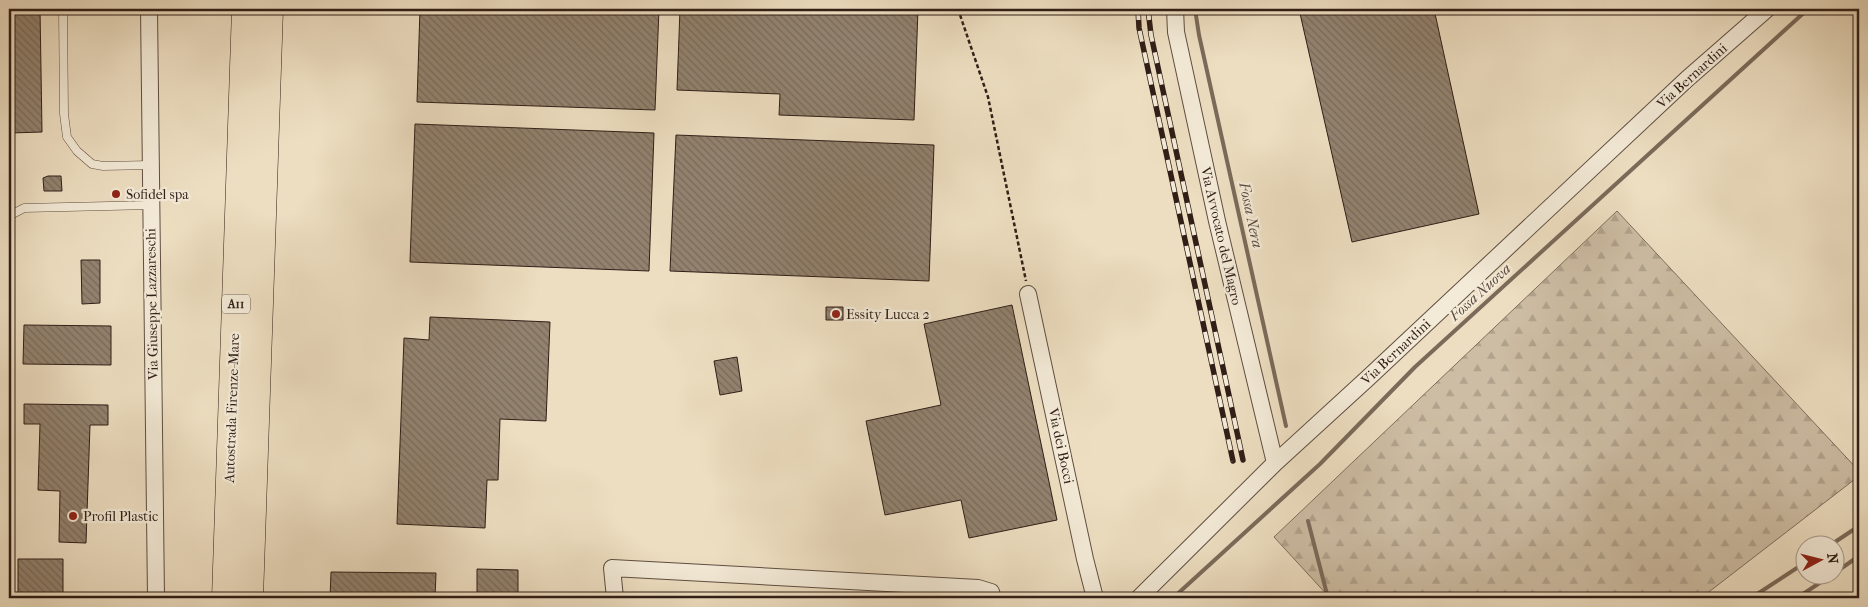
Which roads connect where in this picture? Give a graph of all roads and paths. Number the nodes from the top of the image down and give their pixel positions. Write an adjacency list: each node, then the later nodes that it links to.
1 (63, 9): 8 (lane)
2 (149, 9): 8 (street, Via Giuseppe Lazzareschi)
3 (246, 9): 14 (highway, Autostrada Firenze-Mare / A11)
4 (269, 9): 15 (highway, Autostrada Firenze-Mare / A11)
5 (958, 9): 11 (path)
6 (1175, 9): 12 (street, Via Avvocato del Magro)
7 (1767, 9): 12 (street, Via Bernardini)
8 (150, 165): 9 (street, Via Giuseppe Lazzareschi)
9 (151, 205): 10 (lane); 13 (street, Via Giuseppe Lazzareschi)
10 (9, 216)
11 (1028, 294): 18 (street, Via dei Bocci)
12 (1275, 463): 19 (street, Via Bernardini)
13 (156, 598)
14 (226, 598)
15 (249, 598)
16 (614, 598): 17 (street)
17 (993, 598)
18 (1095, 598)
19 (1139, 598)

